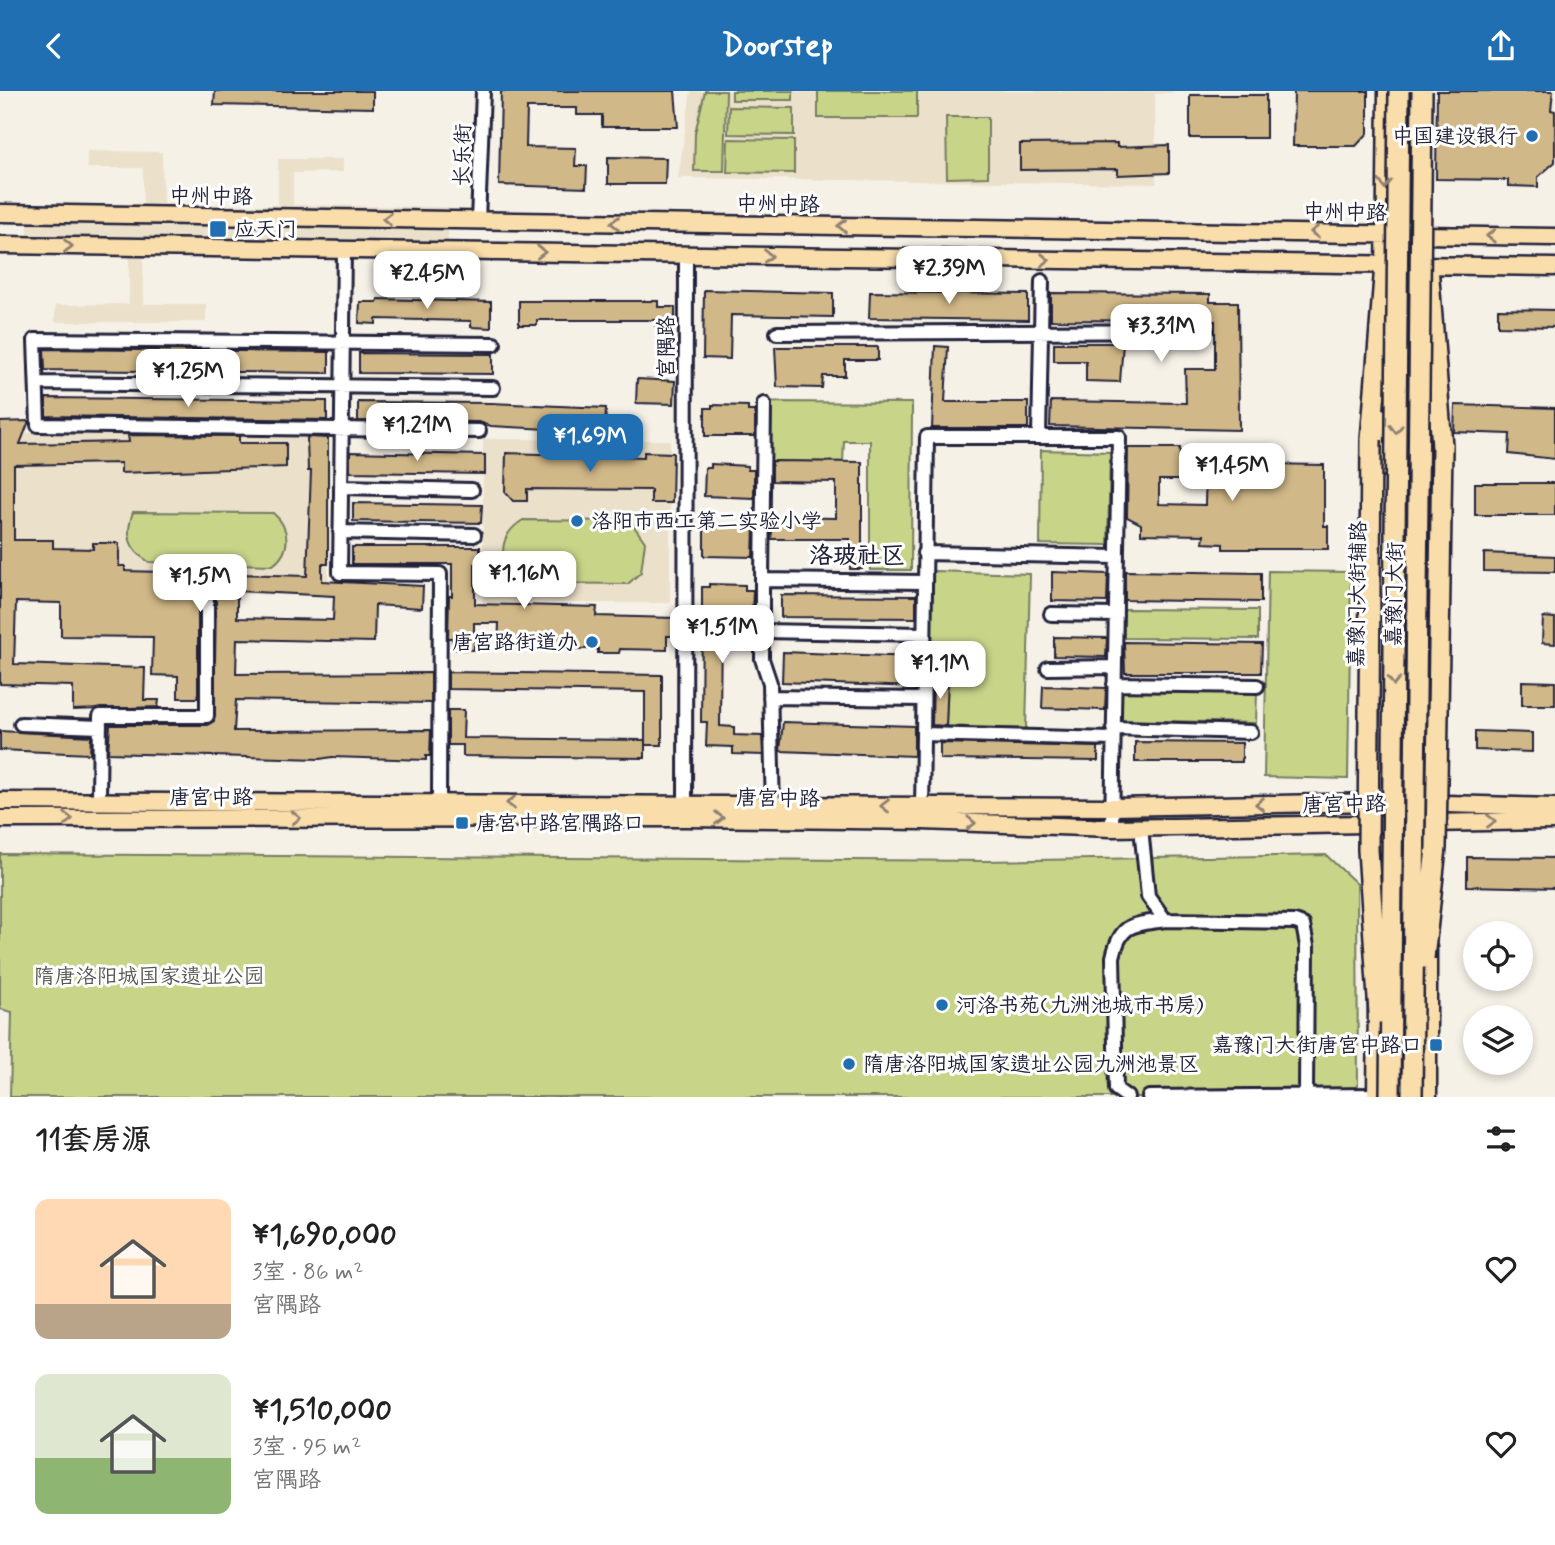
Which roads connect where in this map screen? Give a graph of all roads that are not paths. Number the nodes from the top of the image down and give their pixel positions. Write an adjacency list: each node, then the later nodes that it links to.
1 (483, 91): 7 (street, 长乐街)
2 (1387, 91): 8 (main road, 嘉豫门大街辅路, one-way to 8)
3 (1399, 91): 72 (highway, 嘉豫门大街, one-way to 72, bridge)
4 (1422, 91): 70 (highway, 嘉豫门大街, bridge)
5 (1427, 91): 9 (main road)
6 (0, 213): 7 (main road, 中州中路, one-way to 6)
7 (478, 221): 8 (main road, 中州中路, one-way to 7)
8 (1383, 233): 9 (main road, 中州中路); 14 (main road, 嘉豫门大街辅路)
9 (1427, 235): 10 (main road, 中州中路, one-way to 9); 15 (main road)
10 (1555, 237)
11 (0, 245): 12 (main road, one-way to 12)
12 (344, 249): 13 (main road, one-way to 13); 21 (street)
13 (686, 254): 14 (main road, one-way to 14); 60 (street, 宫隅路)
14 (1385, 265): 15 (main road); 56 (main road, 嘉豫门大街辅路); 72 (highway, bridge)
15 (1428, 265): 16 (main road); 63 (main road); 70 (highway, bridge)
16 (1555, 267)
17 (1042, 281): 19 (street)
18 (1205, 331): 19 (street)
19 (1041, 332): 20 (street); 29 (street)
20 (777, 333)
21 (344, 341): 22 (street); 23 (street); 24 (street)
22 (494, 344)
23 (37, 383): 24 (street); 27 (street)
24 (343, 387): 25 (street); 27 (street)
25 (493, 388)
26 (764, 404): 36 (street)
27 (342, 428): 28 (street); 30 (street)
28 (479, 431)
29 (1039, 437): 34 (street); 35 (street)
30 (341, 487): 31 (street); 32 (street)
31 (472, 490)
32 (341, 532): 33 (street); 57 (street)
33 (474, 535)
34 (924, 553): 35 (street); 37 (street)
35 (1117, 557): 40 (street)
36 (762, 580): 37 (street); 41 (street)
37 (924, 582): 42 (street)
38 (208, 600): 50 (street)
39 (1051, 614): 40 (street)
40 (1115, 615): 43 (street)
41 (762, 631): 42 (street); 47 (street)
42 (923, 634): 48 (street)
43 (1114, 667): 44 (street); 45 (street)
44 (1048, 668)
45 (1114, 684): 46 (street); 52 (street)
46 (1257, 686)
47 (770, 697): 48 (street); 61 (street)
48 (923, 699): 53 (street)
49 (21, 725): 50 (street)
50 (100, 727): 54 (street)
51 (1251, 732): 52 (street)
52 (1113, 733): 53 (street); 58 (street)
53 (923, 734): 62 (street)
54 (99, 799): 55 (main road, 唐宫中路); 57 (main road, 唐宫中路)
55 (0, 801)
56 (1377, 801): 58 (main road, 唐宫中路, one-way to 58); 63 (main road, 唐宫中路); 66 (main road, 嘉豫门大街辅路)
57 (439, 802): 60 (main road, 唐宫中路, one-way to 57)
58 (1112, 807): 62 (main road, 唐宫中路); 67 (street)
59 (1555, 807): 63 (main road, 唐宫中路)
60 (685, 811): 61 (main road, 唐宫中路); 64 (main road, 唐宫中路, one-way to 60)
61 (773, 812): 62 (main road, 唐宫中路)
62 (922, 813): 67 (main road, 唐宫中路, one-way to 67)
63 (1429, 813): 65 (main road, 唐宫中路, one-way to 65); 66 (main road, 唐宫中路); 75 (main road)
64 (0, 819)
65 (1555, 821)
66 (1378, 825): 68 (main road, 唐宫中路); 72 (main road, 嘉豫门大街辅路)
67 (1112, 828): 68 (main road, 唐宫中路)
68 (1141, 828): 69 (street)
69 (1165, 920): 71 (street); 73 (street)
70 (1412, 1087)
71 (1307, 1094): 72 (street); 74 (street)
72 (1382, 1096)
73 (1127, 1097)
74 (1149, 1097)
75 (1428, 1097)

